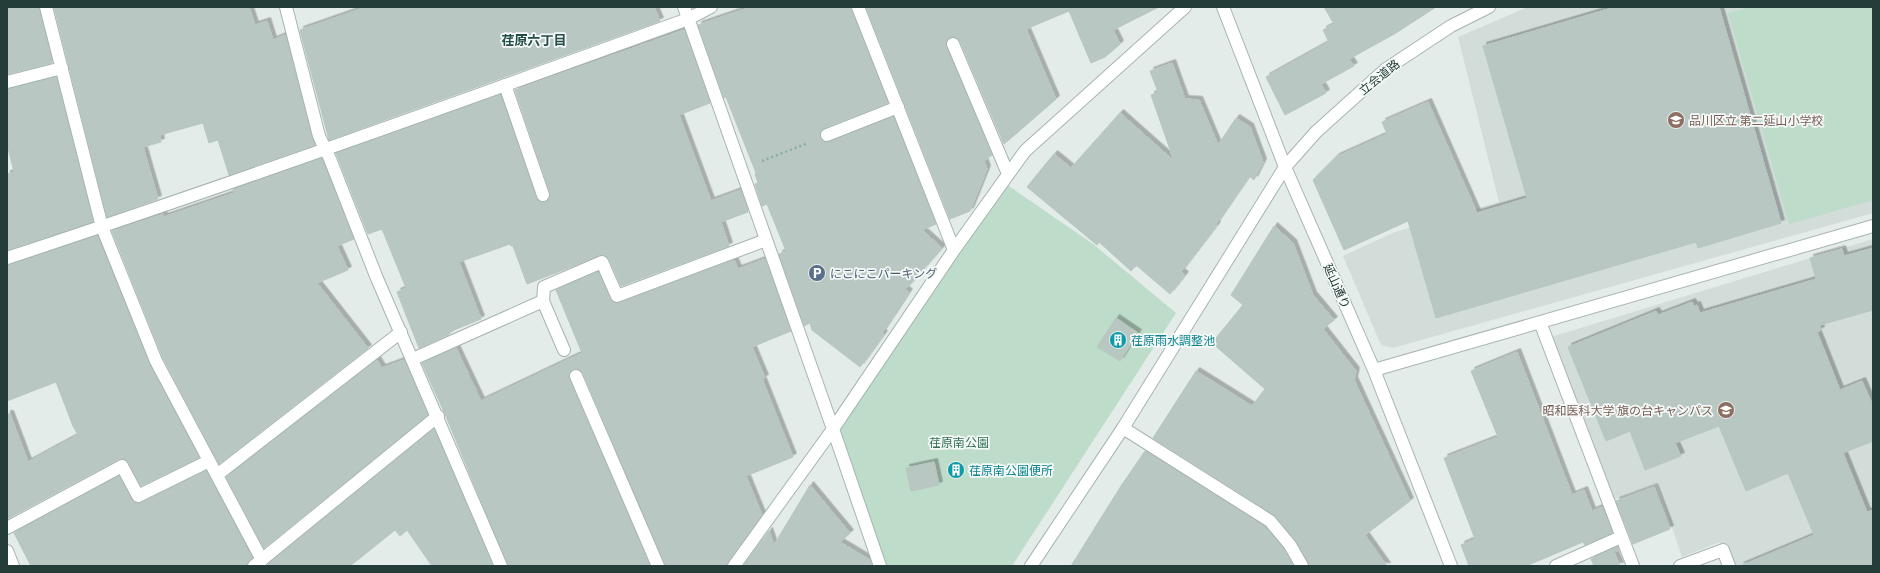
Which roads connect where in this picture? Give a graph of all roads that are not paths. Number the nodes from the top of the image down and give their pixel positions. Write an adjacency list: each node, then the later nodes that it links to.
1 (46, 7): 11 (street)
2 (286, 7): 16 (street)
3 (684, 7): 9 (street)
4 (711, 7): 9 (street)
5 (858, 7): 14 (street)
6 (1185, 7): 18 (street)
7 (1223, 7): 17 (street, 延山通り)
8 (1489, 7): 17 (street, 立会道路)
9 (688, 19): 13 (street); 22 (street)
10 (953, 44): 18 (street)
11 (62, 68): 12 (street); 21 (street)
12 (7, 82)
13 (505, 85): 16 (street); 19 (street)
14 (898, 108): 15 (street); 23 (street)
15 (827, 135)
16 (325, 148): 21 (street); 27 (street)
17 (1284, 167): 30 (street, 延山通り); 33 (street, 立会道路)
18 (1008, 174): 23 (street)
19 (543, 195)
20 (1873, 226): 26 (street)
21 (102, 227): 24 (street); 35 (street)
22 (766, 240): 25 (street); 34 (street)
23 (954, 250): 34 (street)
24 (7, 258)
25 (543, 301): 28 (street); 29 (street)
26 (1540, 322): 30 (street); 38 (street)
27 (401, 332): 29 (street); 36 (street)
28 (564, 350)
29 (413, 359): 32 (street)
30 (1374, 370): 48 (street, 延山通り)
31 (576, 376): 43 (street)
32 (438, 416): 40 (street); 42 (street)
33 (1123, 428): 46 (street, 立会道路); 47 (street)
34 (833, 429): 44 (street); 45 (street)
35 (209, 461): 36 (street); 37 (street)
36 (217, 475): 40 (street)
37 (7, 528)
38 (1621, 537): 49 (street); 50 (street)
39 (7, 551): 41 (street)
40 (258, 563)
41 (13, 566)
42 (501, 566)
43 (658, 566)
44 (734, 566)
45 (880, 566)
46 (1031, 566)
47 (1302, 566)
48 (1451, 566)
49 (1556, 566)
50 (1633, 566)
51 (1680, 566): 52 (street)
52 (1729, 566)

